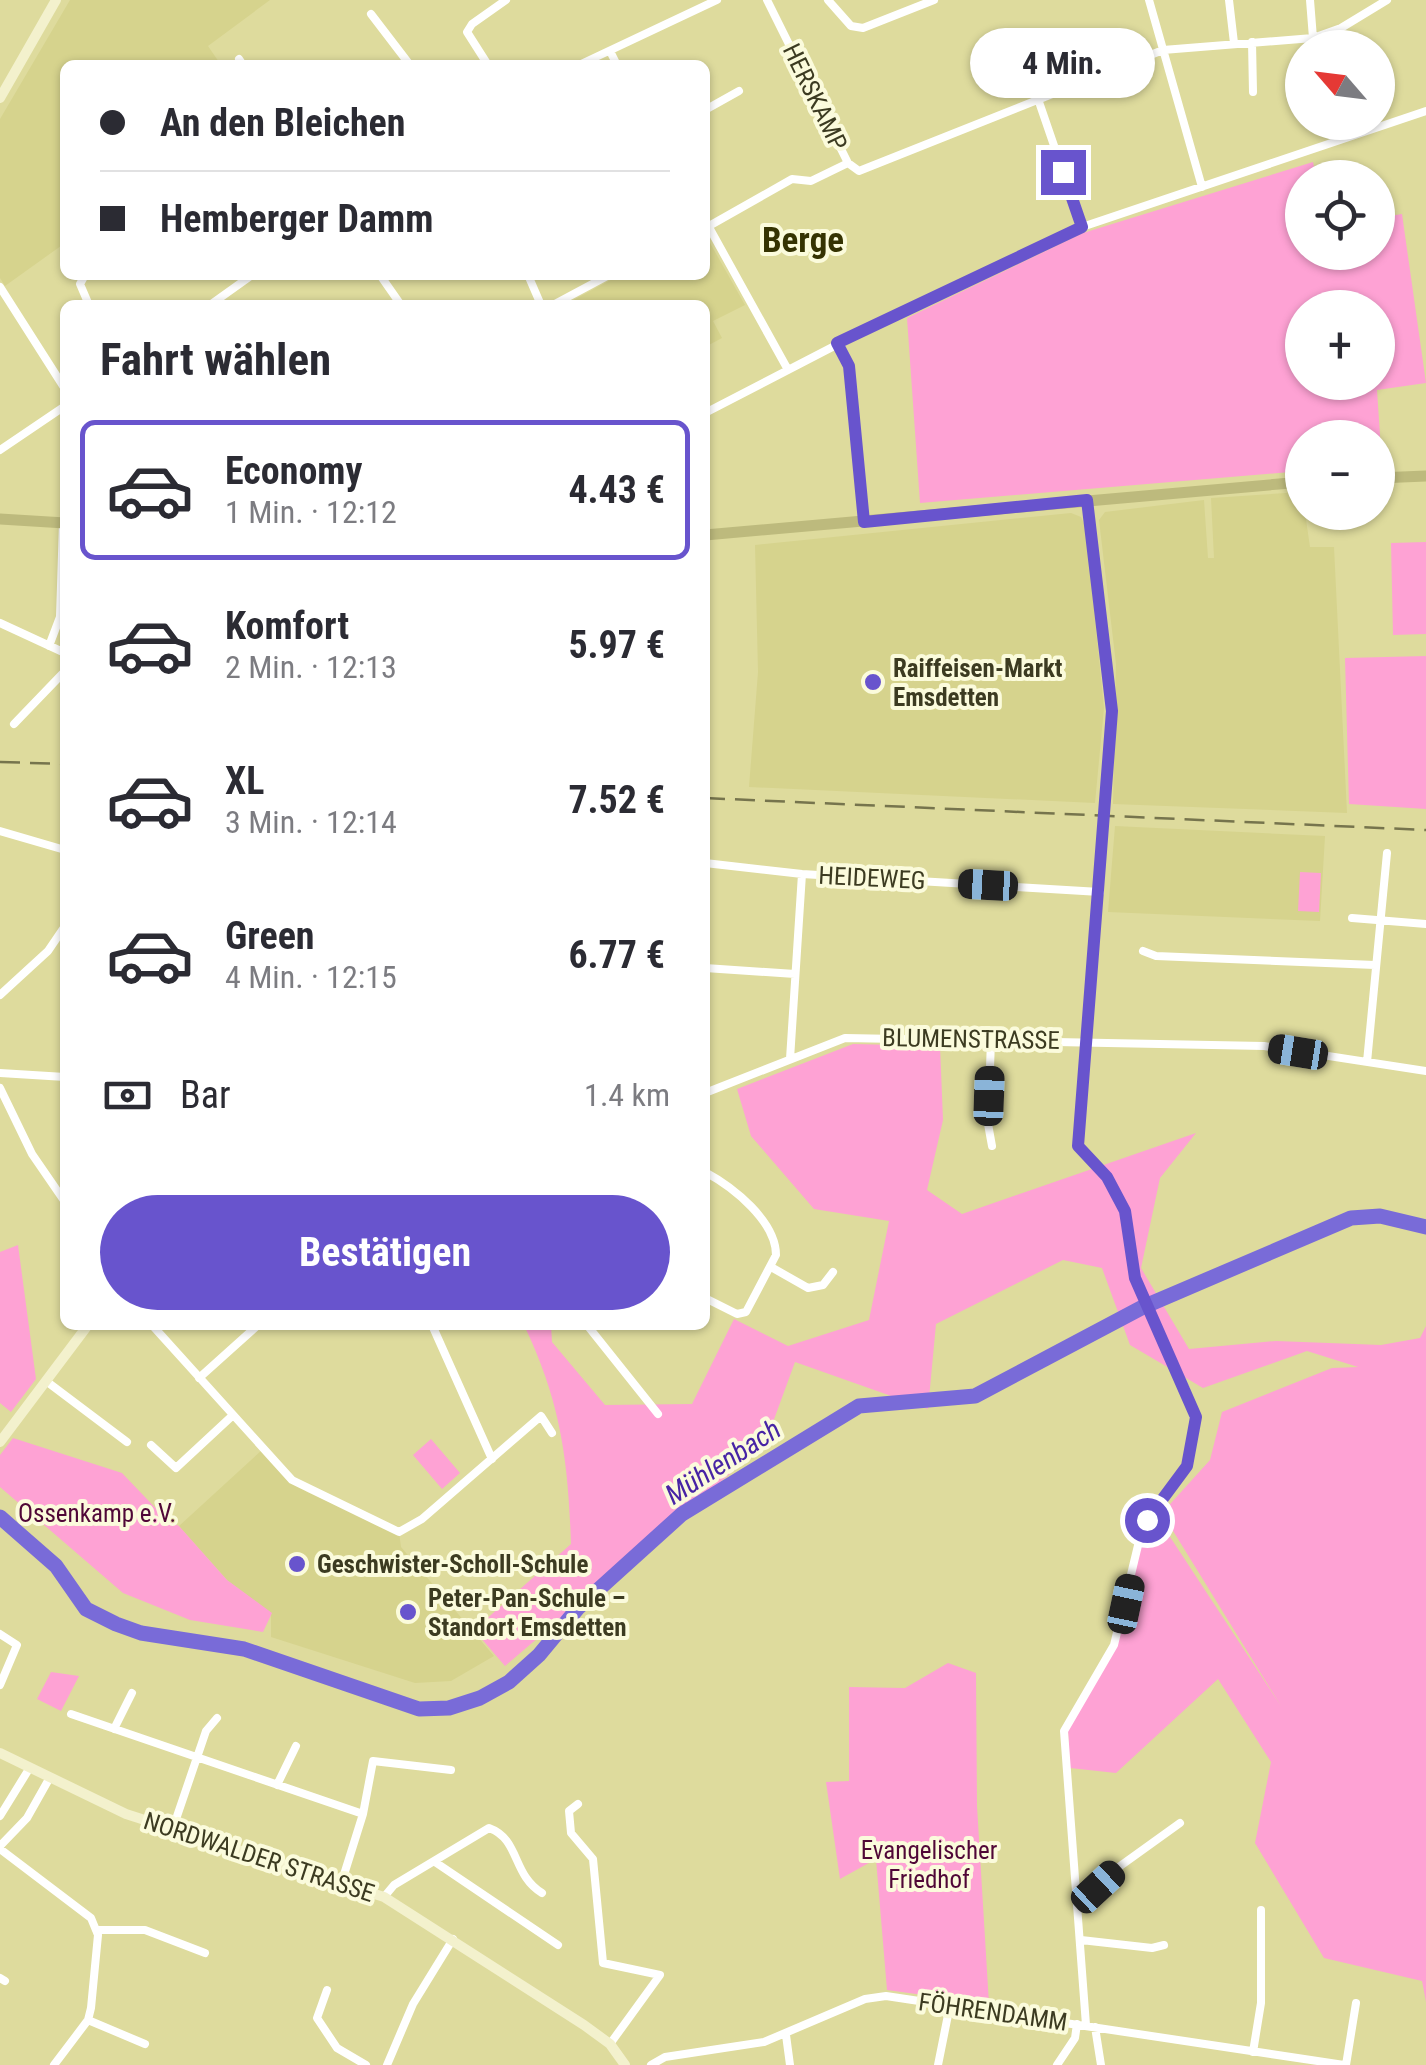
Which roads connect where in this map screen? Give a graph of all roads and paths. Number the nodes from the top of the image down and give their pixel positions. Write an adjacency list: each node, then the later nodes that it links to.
1 (56, 0): 25 (main road)
2 (506, 0): 20 (street)
3 (716, 0): 18 (street)
4 (768, 0): 29 (street, HERSKAMP)
5 (828, 0): 6 (street)
6 (934, 0)
7 (1149, 0): 17 (street)
8 (1229, 0): 16 (street)
9 (1310, 0): 12 (street)
10 (1387, 0): 13 (street)
11 (370, 14): 19 (street)
12 (1313, 30)
13 (1336, 30)
14 (1285, 40): 15 (street, HERSKAMP)
15 (1252, 42): 16 (street, HERSKAMP); 24 (street)
16 (1234, 43): 17 (street, HERSKAMP)
17 (1163, 50): 26 (street, HERSKAMP); 30 (street)
18 (610, 52): 21 (street); 22 (street)
19 (406, 60)
20 (485, 60)
21 (591, 60)
22 (615, 60)
23 (740, 91): 27 (street)
24 (1253, 92)
25 (0, 98)
26 (1038, 99): 29 (street, HERSKAMP); 32 (street)
27 (710, 107)
28 (1426, 110): 30 (street)
29 (848, 163): 31 (street)
30 (1202, 187): 32 (street)
31 (710, 221)
32 (1082, 227): 39 (street)
33 (710, 230): 40 (street)
34 (245, 280): 37 (street)
35 (599, 280): 38 (street)
36 (1, 290): 41 (street)
37 (217, 300)
38 (562, 300)
39 (837, 343): 40 (street); 50 (street)
40 (787, 368): 43 (street)
41 (60, 380)
42 (60, 409): 44 (street)
43 (710, 410)
44 (0, 450)
45 (1426, 476): 46 (main road)
46 (1395, 477)
47 (1285, 483): 48 (main road)
48 (1087, 500): 50 (main road); 64 (street)
49 (0, 519): 51 (main road)
50 (864, 522): 52 (main road)
51 (60, 523)
52 (710, 534)
53 (60, 617): 55 (street)
54 (0, 623): 55 (street)
55 (49, 646): 56 (street)
56 (60, 651)
57 (60, 675): 58 (street)
58 (14, 724)
59 (0, 832): 60 (street)
60 (60, 849)
61 (1387, 852): 66 (street)
62 (710, 864): 63 (street, HEIDEWEG)
63 (802, 874): 64 (street, HEIDEWEG); 72 (street)
64 (1100, 892): 75 (street)
65 (1352, 918): 66 (street)
66 (1378, 921): 67 (street); 70 (street)
67 (1426, 924)
68 (60, 933): 73 (street)
69 (1143, 951): 70 (street)
70 (1375, 965): 77 (street)
71 (710, 968): 72 (street)
72 (795, 974): 76 (street)
73 (0, 994)
74 (991, 1040): 75 (street, BLUMENSTRASSE); 76 (street, BLUMENSTRASSE); 85 (street)
75 (1087, 1042): 77 (street, BLUMENSTRASSE); 128 (street)
76 (790, 1060): 82 (street, BLUMENSTRASSE)
77 (1367, 1062): 78 (street, BLUMENSTRASSE)
78 (1426, 1071)
79 (0, 1073): 80 (street)
80 (60, 1076)
81 (0, 1088): 83 (street)
82 (710, 1091)
83 (12, 1114): 84 (street); 87 (street)
84 (0, 1119)
85 (992, 1146)
86 (710, 1175): 88 (street)
87 (60, 1195)
88 (772, 1267): 89 (street); 90 (street)
89 (833, 1272)
90 (710, 1300)
91 (84, 1330): 97 (main road)
92 (156, 1330): 96 (street)
93 (252, 1330): 96 (street)
94 (434, 1330): 104 (street)
95 (591, 1330): 98 (street)
96 (199, 1378): 99 (street)
97 (46, 1381): 101 (main road); 102 (street)
98 (658, 1414)
99 (232, 1416): 103 (street); 104 (street)
100 (552, 1433): 104 (street)
101 (0, 1442)
102 (127, 1442)
103 (151, 1445)
104 (492, 1458)
105 (0, 1634): 106 (street)
106 (0, 1685)
107 (132, 1693): 110 (street)
108 (71, 1714): 110 (street)
109 (217, 1718): 113 (street)
110 (114, 1729): 113 (street)
111 (296, 1746): 117 (street)
112 (0, 1753): 114 (main road, NORDWALDER STRASSE)
113 (197, 1758): 117 (street); 122 (street)
114 (29, 1769): 116 (main road, NORDWALDER STRASSE); 120 (street)
115 (451, 1770): 119 (street)
116 (49, 1779): 122 (main road, NORDWALDER STRASSE); 123 (street)
117 (277, 1786): 119 (street)
118 (578, 1804): 143 (street)
119 (363, 1814): 125 (street)
120 (0, 1816)
121 (1180, 1823): 128 (street)
122 (173, 1828): 125 (main road, NORDWALDER STRASSE)
123 (0, 1848): 130 (street)
124 (434, 1862): 126 (street); 127 (street); 133 (street)
125 (342, 1882): 127 (main road, NORDWALDER STRASSE)
126 (542, 1893)
127 (384, 1897): 131 (main road, NORDWALDER STRASSE)
128 (1079, 1904): 132 (street)
129 (1261, 1910): 144 (street)
130 (96, 1930): 135 (street); 139 (street)
131 (452, 1940): 143 (main road, NORDWALDER STRASSE); 147 (street)
132 (1081, 1940): 134 (street); 140 (street)
133 (558, 1944)
134 (1164, 1944)
135 (205, 1953)
136 (326, 1990): 146 (street)
137 (1356, 2003): 154 (street)
138 (950, 2006): 140 (street, FÖHRENDAMM); 141 (street, FÖHRENDAMM); 151 (street)
139 (88, 2020): 142 (street); 145 (street)
140 (1086, 2025): 144 (street, FÖHRENDAMM); 152 (street); 153 (street)
141 (786, 2035): 149 (street, FÖHRENDAMM); 150 (street)
142 (145, 2044)
143 (610, 2044): 148 (main road, NORDWALDER STRASSE)
144 (1254, 2052): 154 (street, FÖHRENDAMM)
145 (54, 2065)
146 (366, 2065)
147 (386, 2065)
148 (625, 2065)
149 (651, 2065)
150 (790, 2065)
151 (938, 2065)
152 (1057, 2065)
153 (1101, 2065)
154 (1345, 2065)

